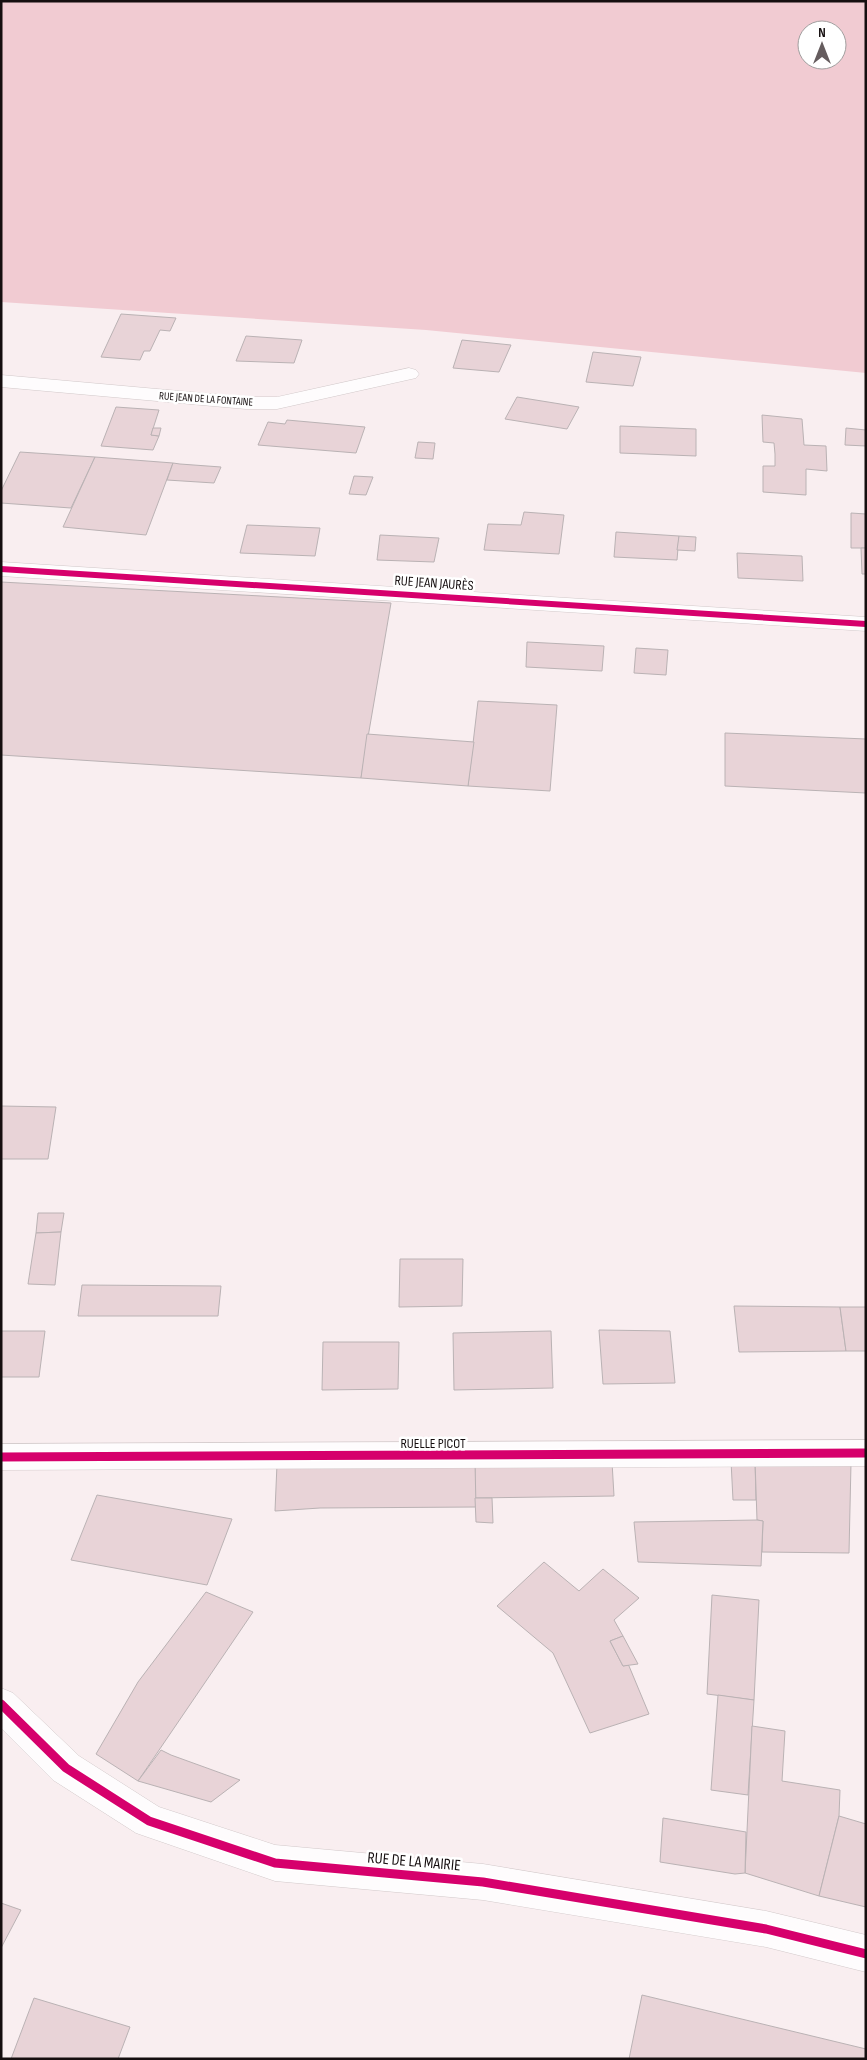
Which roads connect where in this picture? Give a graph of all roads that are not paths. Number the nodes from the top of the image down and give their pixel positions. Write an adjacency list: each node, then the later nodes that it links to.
1 (408, 374): 2 (street, RUE JEAN DE LA FONTAINE)
2 (1, 381)
3 (1, 569): 4 (street, RUE JEAN JAURÈS)
4 (866, 624)
5 (866, 1453): 6 (street, RUELLE PICOT)
6 (1, 1458)
7 (1, 1704): 8 (street, RUE DE LA MAIRIE)
8 (866, 1954)

